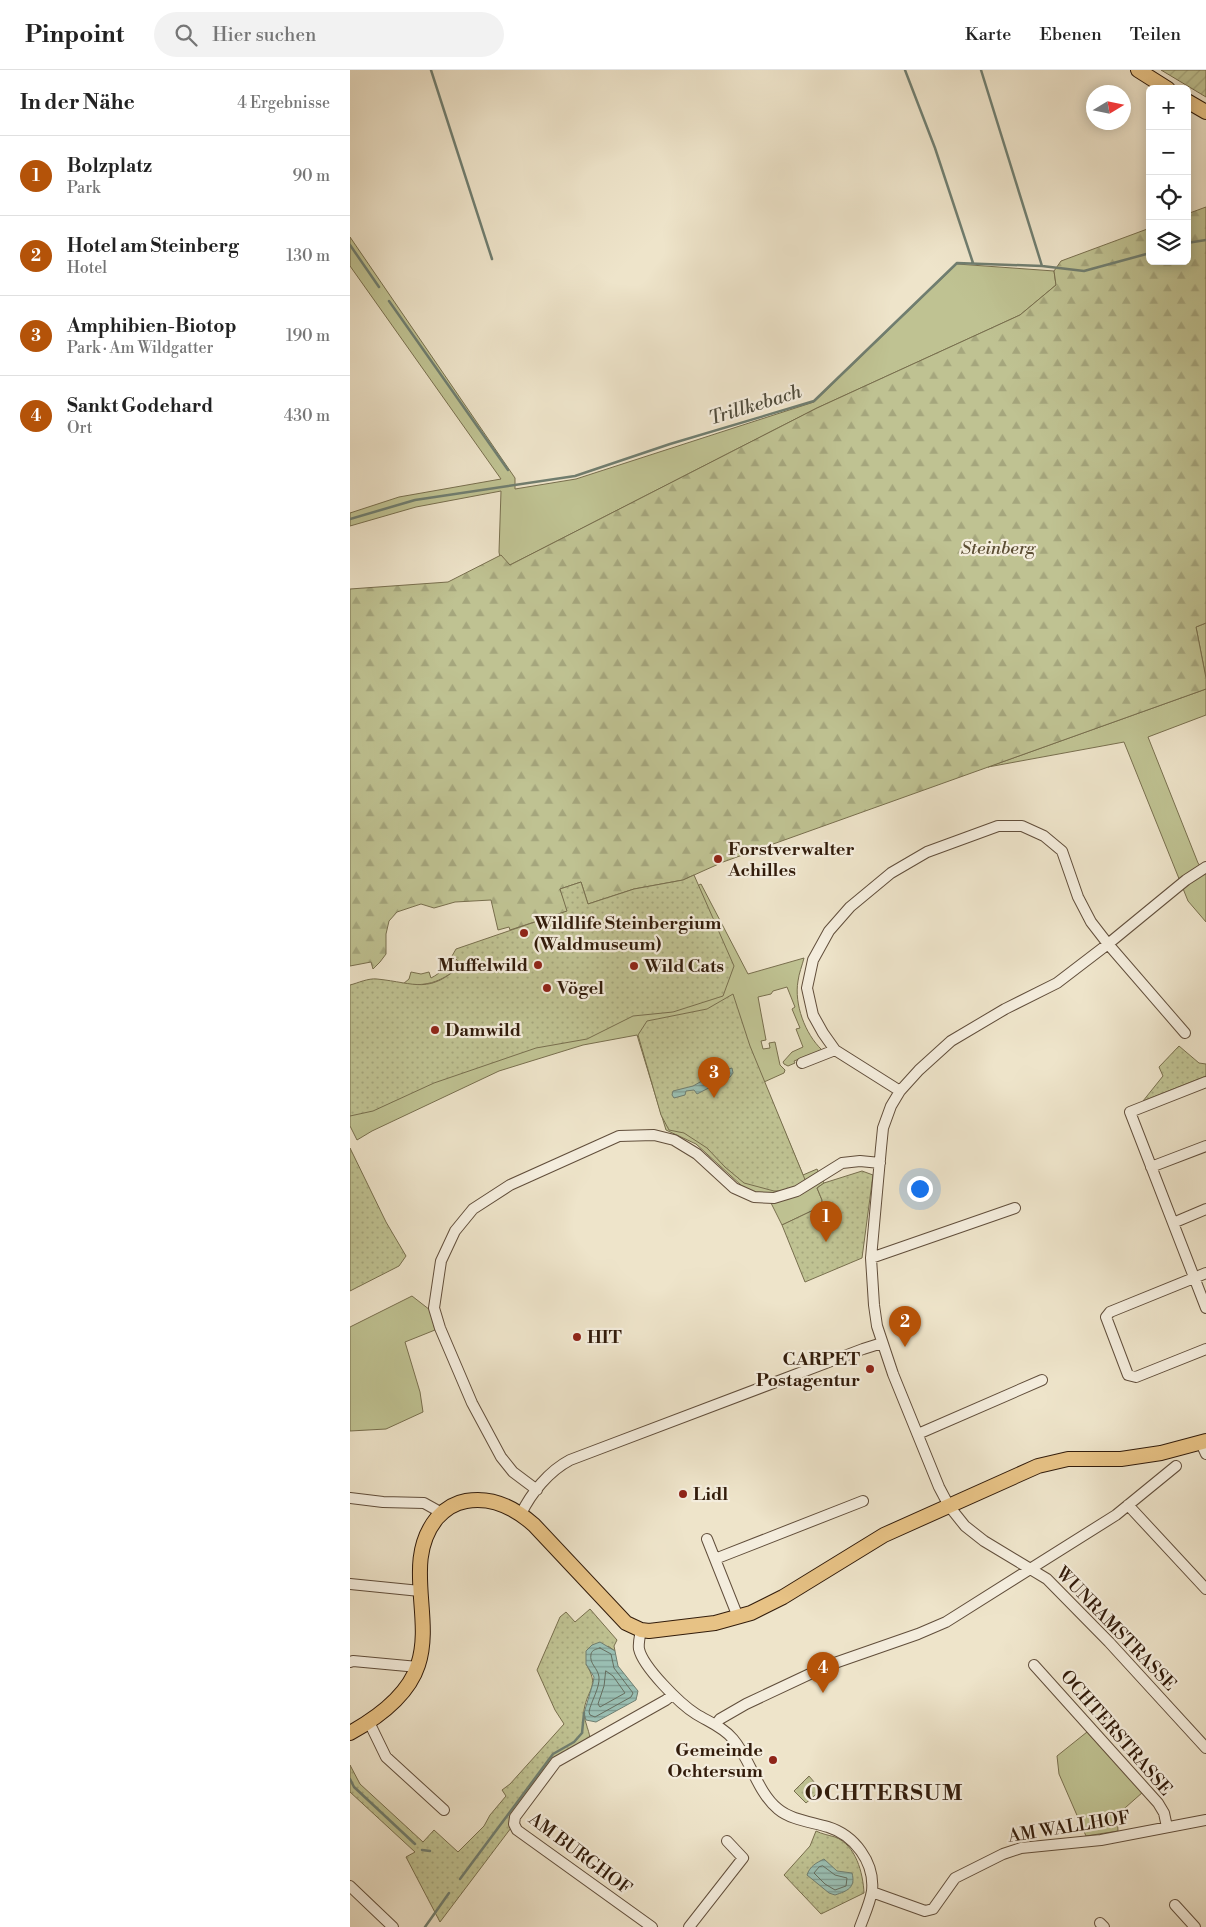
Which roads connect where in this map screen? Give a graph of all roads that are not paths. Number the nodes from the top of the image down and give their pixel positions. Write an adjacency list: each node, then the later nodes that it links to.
1 (1138, 70): 2 (main road)
2 (1162, 85)
3 (1191, 103): 4 (main road)
4 (1206, 112)
5 (1206, 867): 6 (street, WUNRAMSTRASSE)
6 (1108, 944): 7 (street); 8 (street); 11 (street, WUNRAMSTRASSE)
7 (1185, 1033)
8 (835, 1050): 9 (street); 11 (street)
9 (802, 1063)
10 (1206, 1082): 14 (street)
11 (900, 1092): 13 (street, WUNRAMSTRASSE)
12 (1206, 1146): 14 (street)
13 (880, 1163): 18 (street, WUNRAMSTRASSE); 28 (street)
14 (1152, 1167): 17 (street)
15 (1015, 1208): 18 (street)
16 (1206, 1209): 17 (street)
17 (1173, 1222): 20 (street)
18 (871, 1258): 22 (street, WUNRAMSTRASSE)
19 (1206, 1274): 20 (street)
20 (1194, 1278): 21 (street); 23 (street)
21 (1206, 1308)
22 (882, 1343): 25 (street, WUNRAMSTRASSE); 28 (street)
23 (1206, 1349)
24 (1042, 1380): 25 (street)
25 (918, 1434): 32 (street, WUNRAMSTRASSE)
26 (1204, 1446): 32 (main road)
27 (1163, 1462): 31 (street)
28 (537, 1490): 34 (street)
29 (350, 1498): 33 (street)
30 (863, 1501): 36 (street)
31 (1128, 1505): 37 (street); 39 (street)
32 (949, 1506): 37 (street, WUNRAMSTRASSE); 41 (main road)
33 (442, 1513): 34 (main road); 40 (main road)
34 (521, 1514): 42 (main road)
35 (707, 1539): 36 (street)
36 (715, 1559): 41 (street)
37 (1032, 1568): 48 (street); 51 (street, WUNRAMSTRASSE)
38 (350, 1584): 40 (street)
39 (1206, 1589)
40 (420, 1591): 45 (main road)
41 (738, 1617): 42 (main road)
42 (641, 1630): 46 (street)
43 (350, 1662): 45 (street)
44 (1034, 1665): 54 (street, OCHTERSTRASSE)
45 (418, 1667): 47 (main road)
46 (672, 1695): 48 (street); 60 (street, AM BURGHOF)
47 (368, 1720): 49 (main road); 50 (main road); 52 (street)
48 (716, 1724): 57 (street)
49 (350, 1726)
50 (350, 1733)
51 (1206, 1748)
52 (444, 1810)
53 (1206, 1820): 54 (street, AM WALLHOF)
54 (1168, 1827): 57 (street, AM WALLHOF)
55 (727, 1841): 61 (street)
56 (350, 1886): 59 (street)
57 (872, 1892): 62 (street)
58 (1175, 1905): 63 (street)
59 (393, 1927)
60 (652, 1927)
61 (689, 1927)
62 (860, 1927)
63 (1195, 1927)

